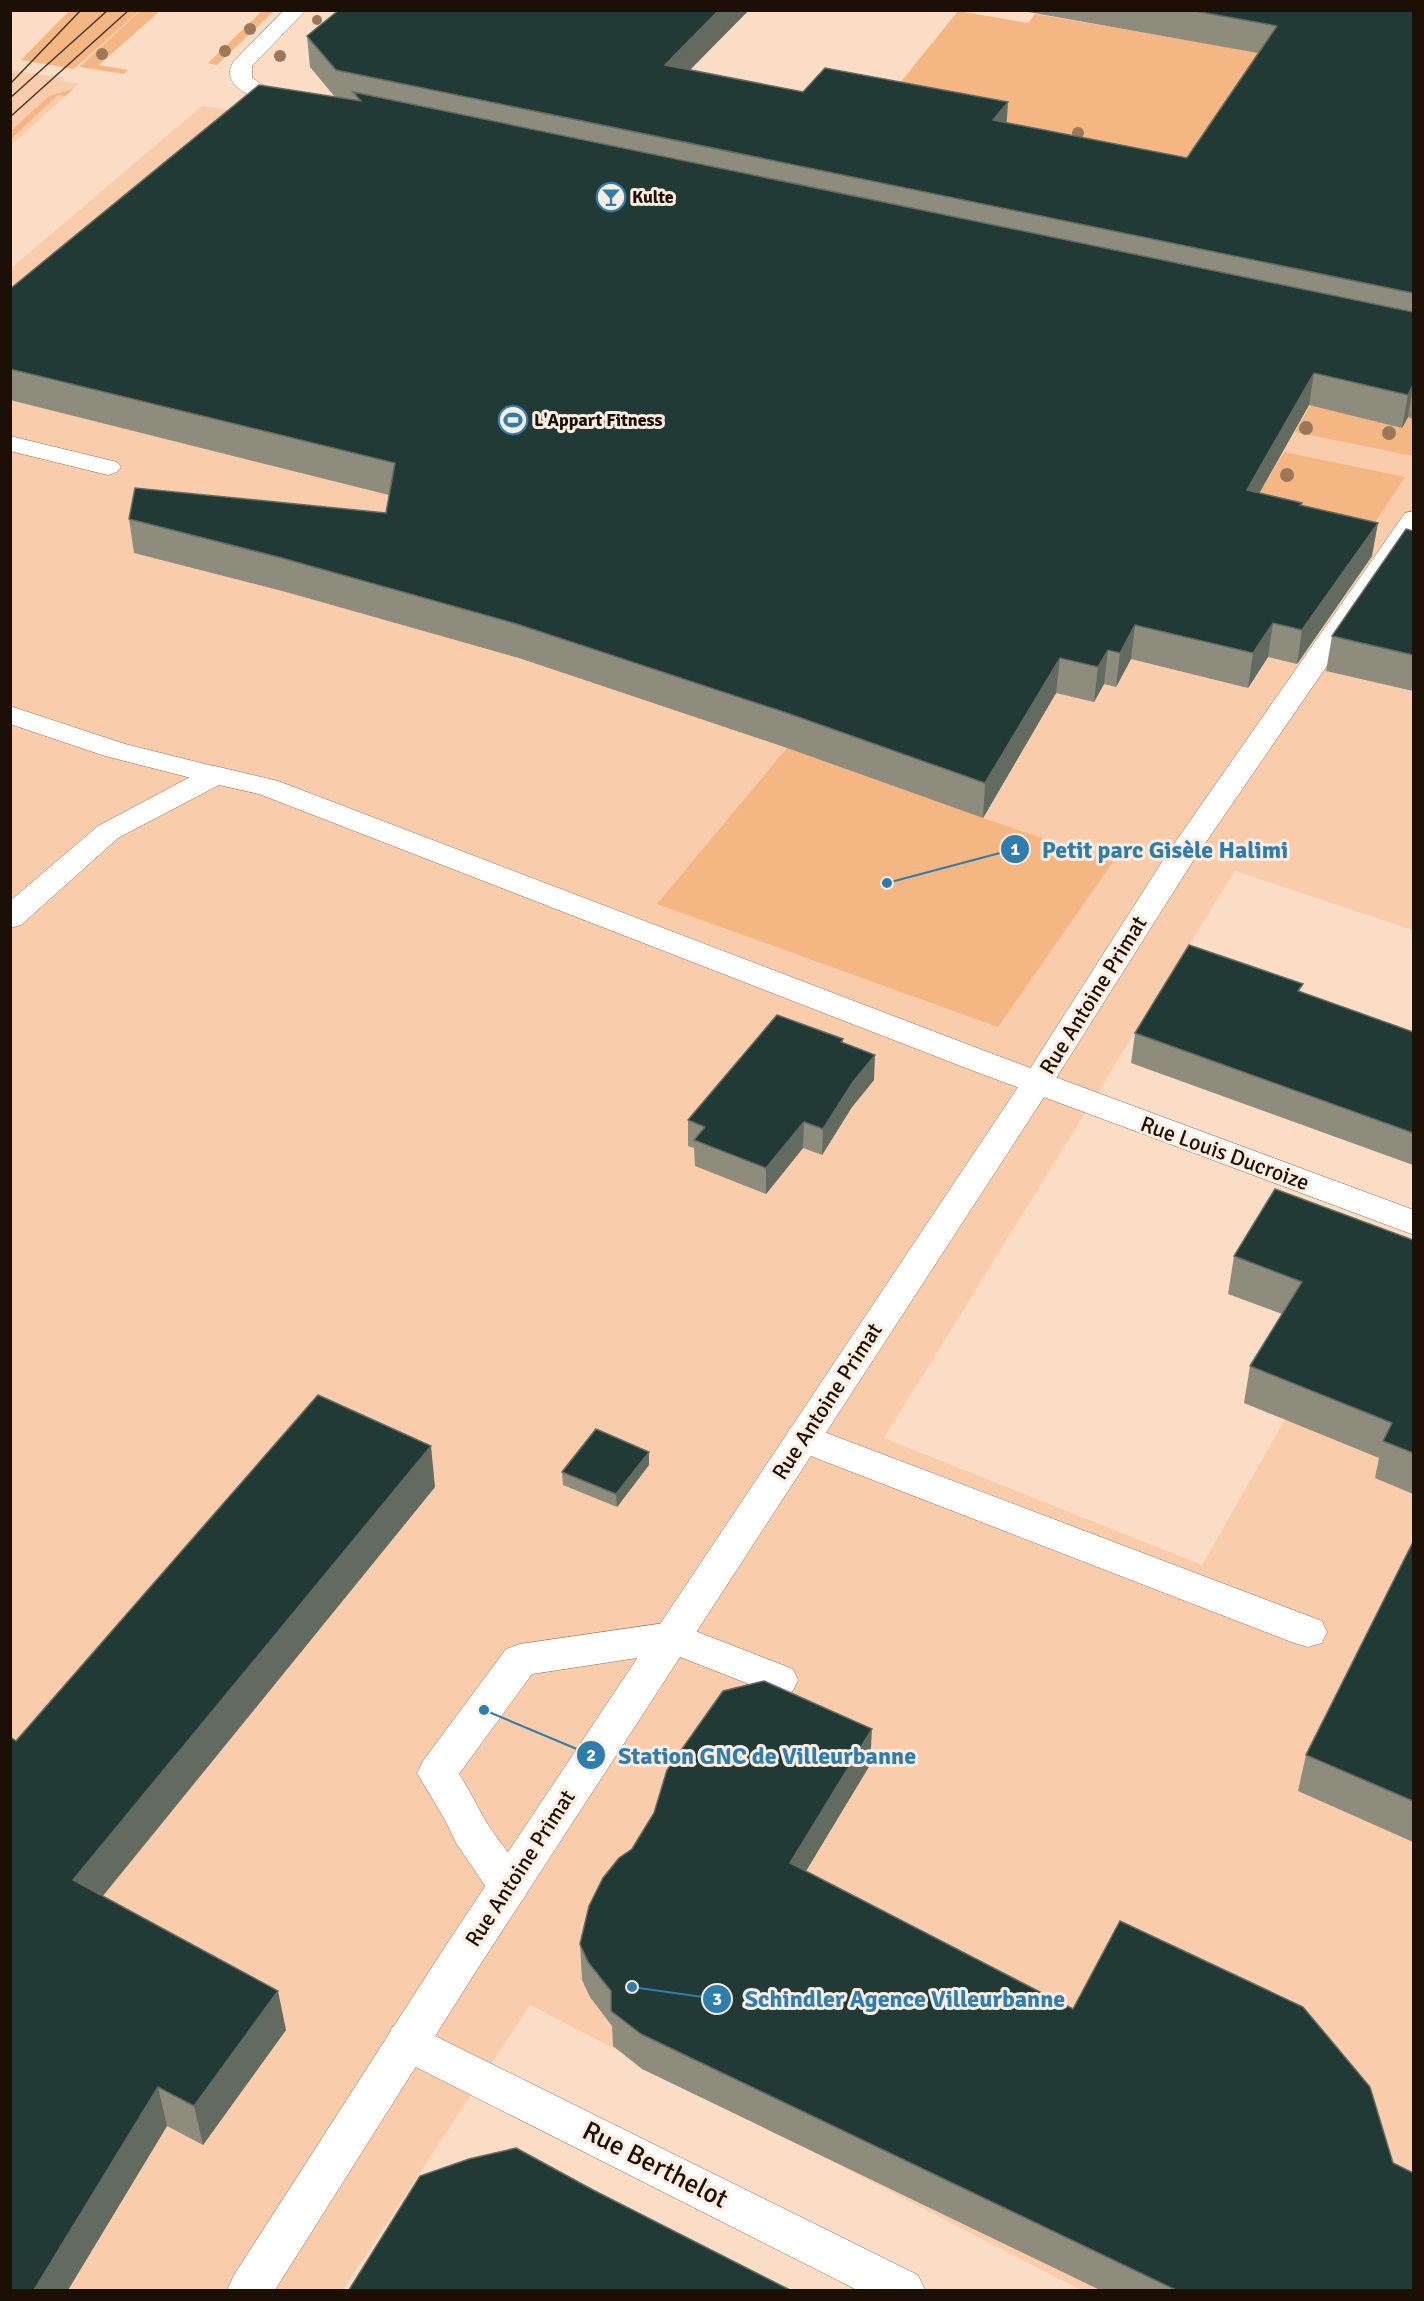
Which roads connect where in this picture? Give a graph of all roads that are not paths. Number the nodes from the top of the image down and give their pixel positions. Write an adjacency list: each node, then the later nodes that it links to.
1 (296, 10): 2 (main road)
2 (257, 90): 3 (main road); 4 (main road)
3 (312, 105)
4 (239, 106)
5 (10, 443): 6 (main road)
6 (108, 467)
7 (1413, 519): 11 (main road, Rue Antoine Primat)
8 (10, 714): 9 (main road, Rue Louis Ducroize)
9 (215, 775): 10 (main road); 11 (main road, Rue Louis Ducroize)
10 (10, 918)
11 (1037, 1083): 12 (main road, Rue Louis Ducroize); 13 (main road, Rue Antoine Primat)
12 (1413, 1222)
13 (803, 1437): 14 (main road); 15 (main road, Rue Antoine Primat)
14 (1308, 1632)
15 (672, 1637): 16 (main road); 17 (main road, Rue Antoine Primat); 17 (main road)
16 (779, 1680)
17 (509, 1886): 18 (main road, Rue Antoine Primat)
18 (407, 2041): 19 (main road, Rue Antoine Primat); 20 (main road, Rue Berthelot)
19 (250, 2290)
20 (902, 2290)

